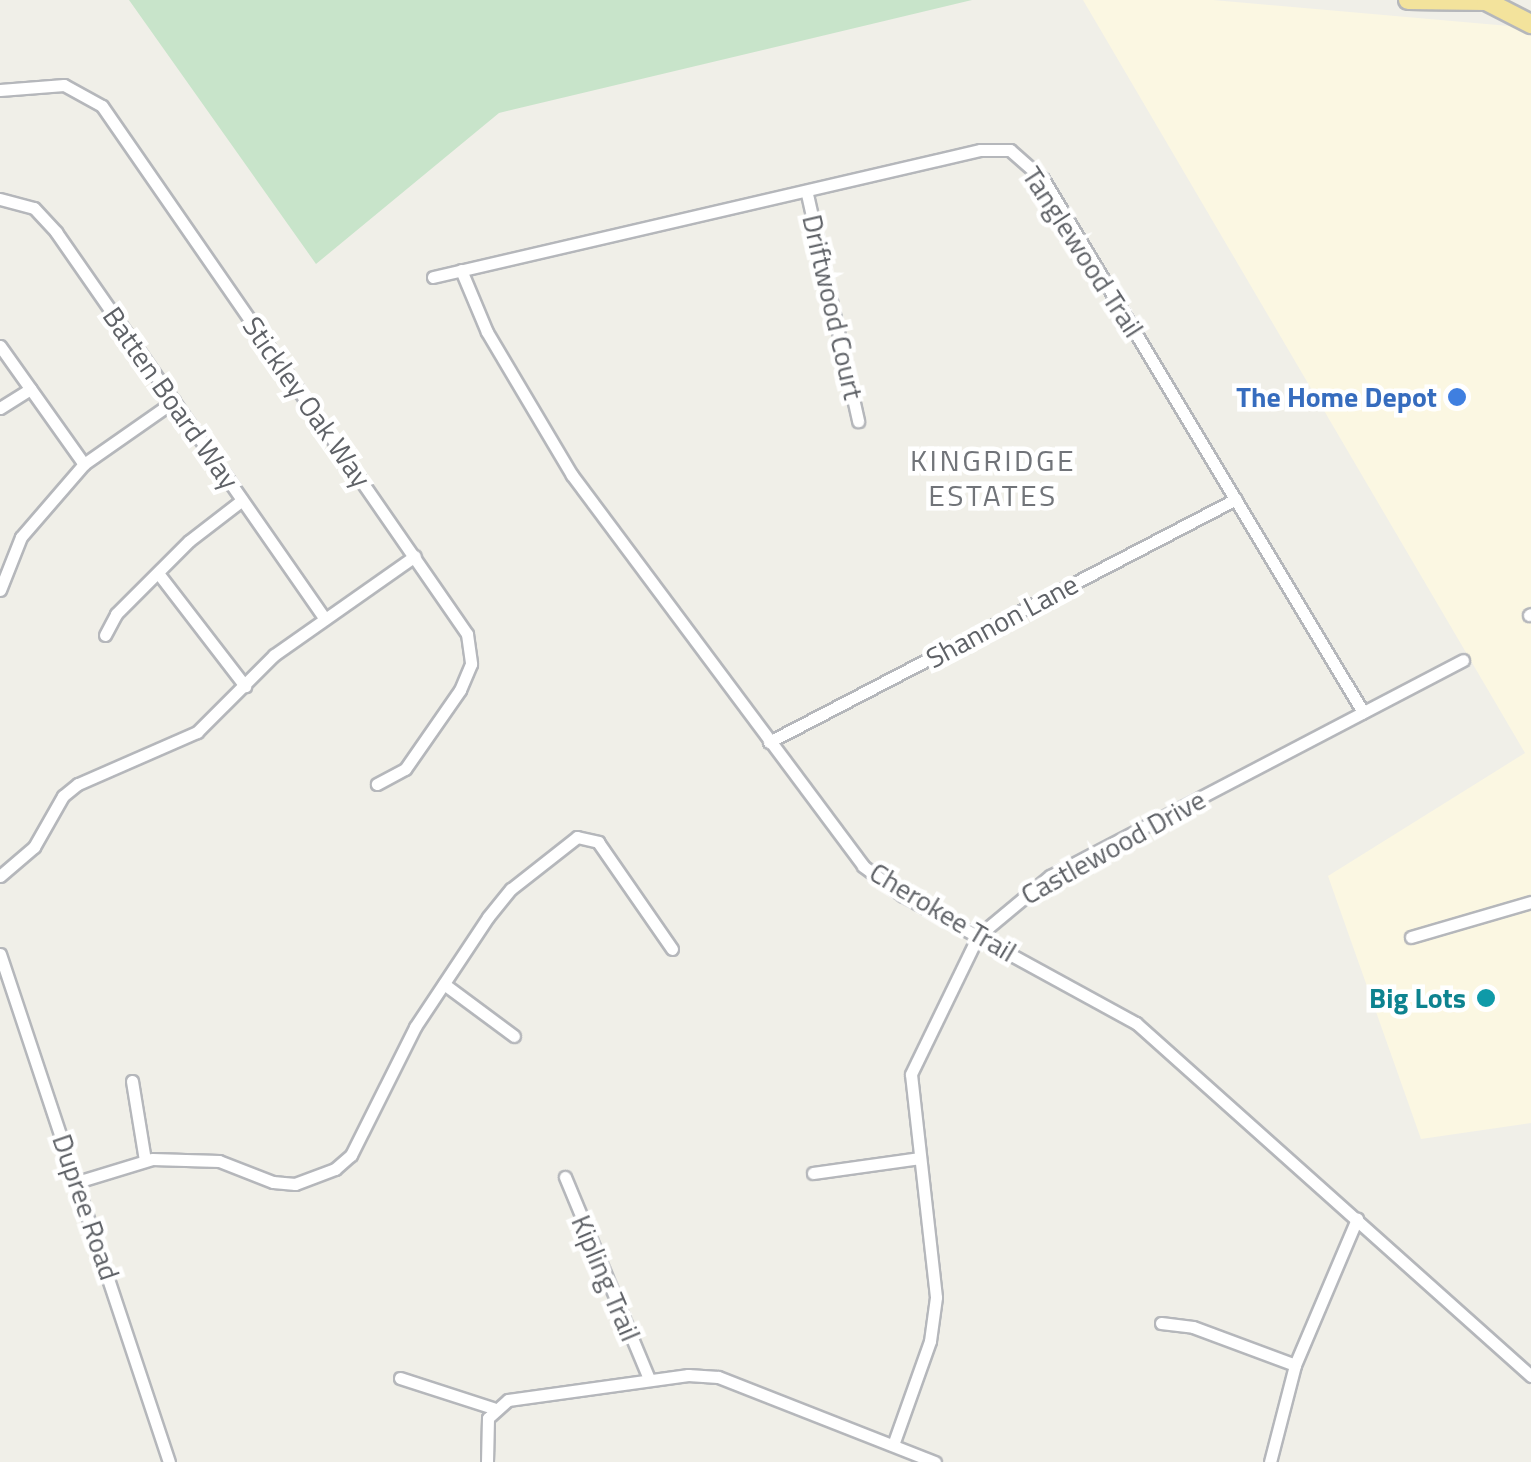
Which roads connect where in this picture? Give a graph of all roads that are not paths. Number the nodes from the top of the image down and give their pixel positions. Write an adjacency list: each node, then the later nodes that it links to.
1 (1408, 0): 2 (highway)
2 (1487, 0): 3 (highway)
3 (1531, 24)
4 (0, 90): 17 (street, Stickley Oak Way)
5 (807, 194): 7 (street, Tanglewood Trail); 13 (street, Driftwood Court); 16 (street, Tanglewood Trail)
6 (0, 200): 11 (street, Batten Board Way)
7 (461, 270): 8 (street, Tanglewood Trail); 25 (street, Cherokee Trail)
8 (433, 277)
9 (0, 346): 10 (street)
10 (30, 389): 12 (street); 14 (street)
11 (174, 402): 14 (street); 15 (street, Batten Board Way)
12 (0, 408)
13 (858, 421)
14 (84, 464): 19 (street)
15 (242, 500): 18 (street); 20 (street, Batten Board Way)
16 (1236, 500): 24 (street, Tanglewood Trail); 25 (street, Shannon Lane)
17 (415, 556): 20 (street); 26 (street, Stickley Oak Way)
18 (158, 573): 21 (street); 23 (street)
19 (0, 590)
20 (325, 619): 23 (street)
21 (105, 635)
22 (1462, 660): 24 (street, Castlewood Drive)
23 (245, 686): 27 (street)
24 (1363, 712): 29 (street, Castlewood Drive)
25 (769, 742): 29 (street, Cherokee Trail)
26 (377, 784)
27 (0, 876)
28 (1531, 902): 30 (street)
29 (978, 936): 36 (street, Castlewood Drive); 41 (street, Cherokee Trail)
30 (1411, 938)
31 (672, 949): 33 (street)
32 (0, 954): 40 (street, Dupree Road)
33 (444, 984): 34 (street); 37 (street)
34 (514, 1036)
35 (132, 1081): 37 (street)
36 (920, 1158): 38 (street); 48 (street, Castlewood Drive)
37 (145, 1160): 40 (street)
38 (813, 1173)
39 (566, 1177): 46 (street, Kipling Trail)
40 (78, 1182): 49 (street, Dupree Road)
41 (1357, 1219): 43 (street); 44 (street, Cherokee Trail)
42 (1162, 1323): 43 (street)
43 (1295, 1365): 52 (street)
44 (1531, 1376)
45 (400, 1378): 47 (street)
46 (649, 1379): 47 (street); 48 (street)
47 (492, 1408): 50 (street)
48 (892, 1446): 51 (street)
49 (169, 1462)
50 (488, 1462)
51 (935, 1462)
52 (1270, 1462)

